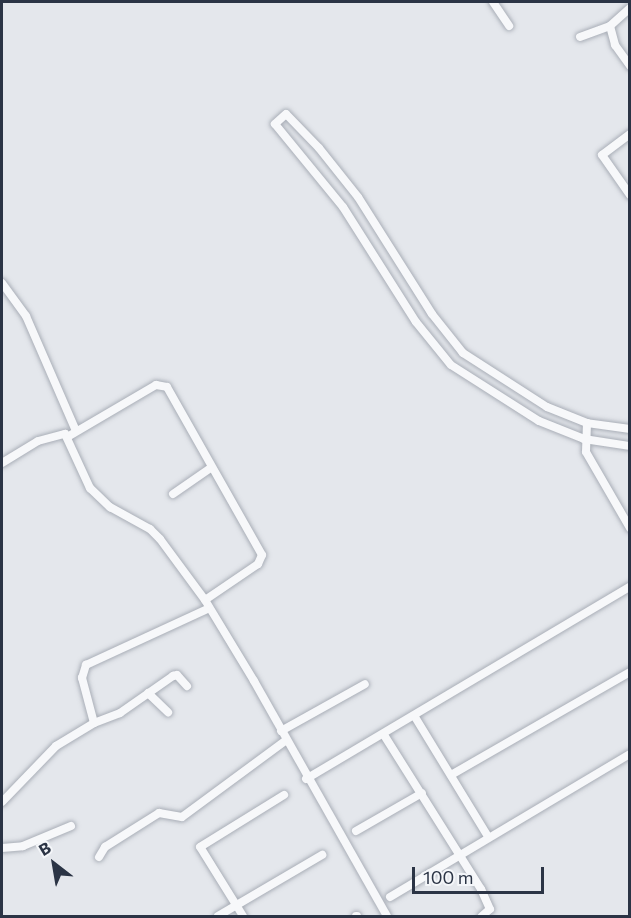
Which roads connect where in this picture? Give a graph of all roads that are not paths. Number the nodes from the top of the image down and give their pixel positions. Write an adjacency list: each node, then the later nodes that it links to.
1 (493, 2): 3 (street)
2 (630, 8): 4 (street)
3 (509, 26)
4 (610, 26): 5 (street); 6 (street)
5 (580, 38)
6 (630, 66)
7 (630, 134): 8 (street)
8 (630, 195)
9 (2, 283): 12 (street)
10 (587, 423): 11 (street); 13 (street); 13 (street)
11 (630, 429)
12 (72, 434): 15 (street); 16 (street); 20 (street)
13 (584, 439): 14 (street); 18 (street)
14 (630, 446)
15 (2, 463)
16 (212, 467): 17 (street); 20 (street)
17 (173, 494)
18 (630, 528)
19 (630, 587): 27 (street)
20 (205, 600): 21 (street)
21 (207, 609): 28 (street); 29 (street)
22 (630, 672): 33 (street)
23 (365, 684): 29 (street)
24 (187, 686): 25 (street)
25 (148, 693): 26 (street); 28 (street)
26 (168, 712)
27 (416, 717): 30 (street); 33 (street)
28 (94, 723): 37 (street)
29 (281, 731): 31 (street)
30 (384, 735): 34 (street); 35 (street)
31 (285, 741): 34 (street); 44 (street)
32 (630, 754): 40 (street)
33 (451, 775): 40 (street)
34 (306, 779): 49 (street)
35 (422, 793): 39 (street); 42 (street)
36 (284, 795): 46 (street)
37 (2, 802)
38 (71, 826): 41 (street)
39 (356, 831)
40 (487, 835): 42 (street)
41 (2, 848)
42 (459, 853): 45 (street); 50 (street)
43 (322, 855): 46 (street)
44 (99, 857)
45 (390, 897)
46 (237, 905): 47 (street); 48 (street)
47 (218, 916)
48 (243, 916)
49 (387, 916)
50 (482, 916)

